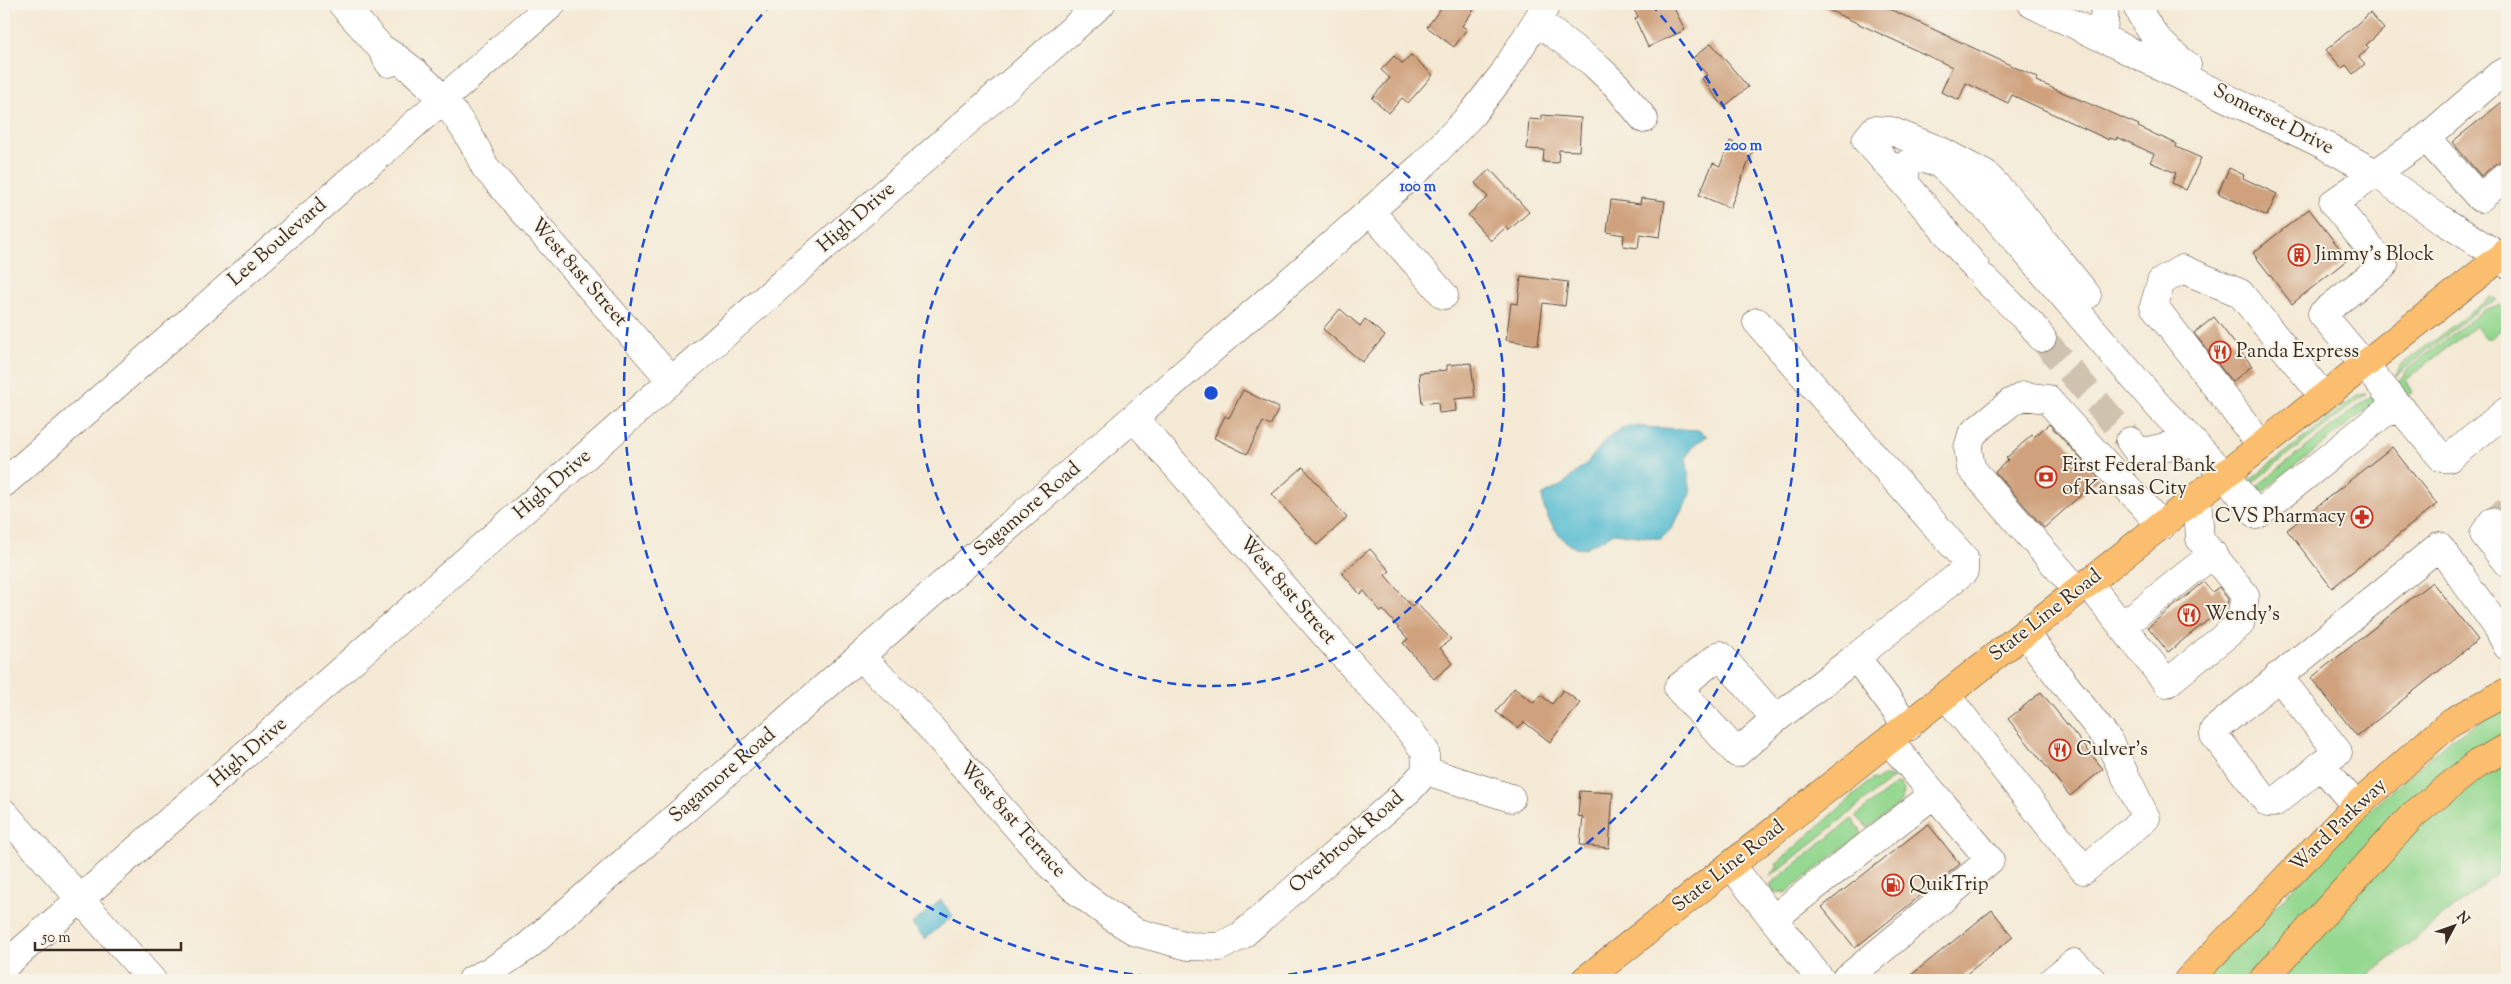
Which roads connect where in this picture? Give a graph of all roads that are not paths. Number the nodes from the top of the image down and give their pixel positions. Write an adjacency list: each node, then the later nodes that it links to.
1 (342, 4): 11 (street, West 81st Street)
2 (552, 4): 11 (street, Lee Boulevard)
3 (1102, 4): 25 (street, High Drive)
4 (2032, 4): 8 (street, Somerset Drive)
5 (2105, 4): 8 (street)
6 (2136, 4): 10 (street)
7 (1542, 12): 12 (street); 18 (street, Sagamore Road)
8 (2103, 37): 10 (street, Somerset Drive)
9 (2507, 71): 13 (street)
10 (2225, 96): 14 (street, Somerset Drive)
11 (435, 107): 25 (street, West 81st Street); 34 (street, Lee Boulevard)
12 (1644, 120)
13 (2426, 138): 14 (street); 17 (street)
14 (2377, 174): 19 (street, Somerset Drive); 24 (street)
15 (2507, 176): 17 (street)
16 (1905, 183): 23 (street); 27 (street); 31 (street)
17 (2480, 198): 19 (street)
18 (1370, 211): 21 (street); 30 (street, Sagamore Road)
19 (2453, 227): 20 (street, Somerset Drive)
20 (2505, 258): 24 (main road, State Line Road)
21 (1444, 295)
22 (1757, 322): 45 (street)
23 (2042, 338)
24 (2364, 364): 26 (main road, State Line Road); 28 (street)
25 (671, 380): 59 (street, High Drive)
26 (2323, 396): 32 (main road, State Line Road); 32 (street)
27 (2160, 408): 31 (street); 31 (street)
28 (2402, 409): 29 (street); 33 (street)
29 (2507, 411)
30 (1134, 418): 44 (street, Sagamore Road); 53 (street, West 81st Street)
31 (2195, 445): 33 (street)
32 (2261, 445): 33 (main road, State Line Road)
33 (2225, 475): 35 (main road, State Line Road)
34 (4, 483)
35 (2197, 497): 37 (main road, State Line Road); 38 (street)
36 (2492, 522): 39 (street)
37 (2162, 526): 40 (main road, State Line Road); 40 (street)
38 (2213, 554): 41 (street); 41 (street)
39 (2507, 563)
40 (2083, 587): 41 (street); 42 (main road, State Line Road)
41 (2122, 626)
42 (2025, 633): 48 (main road, State Line Road); 48 (street)
43 (2507, 646): 46 (street)
44 (860, 657): 61 (street, West 81st Terrace); 64 (street, Sagamore Road)
45 (1856, 657): 49 (street); 50 (street)
46 (2278, 676): 52 (street); 52 (street)
47 (2507, 692): 56 (main road, Ward Parkway)
48 (1946, 695): 50 (main road, State Line Road)
49 (1776, 719)
50 (1898, 734): 54 (street); 58 (main road, State Line Road)
51 (2507, 748): 71 (main road)
52 (2329, 759): 56 (street)
53 (1426, 771): 55 (street); 61 (street, Overbrook Road)
54 (1934, 794): 60 (street); 67 (street)
55 (1511, 798)
56 (2356, 806): 70 (main road, Ward Parkway)
57 (4, 812): 59 (street)
58 (1731, 865): 60 (street); 65 (main road, State Line Road)
59 (80, 897): 62 (street, High Drive); 63 (street)
60 (1773, 919): 66 (street)
61 (1188, 946)
62 (4, 966)
63 (152, 980)
64 (472, 980)
65 (1586, 980)
66 (1821, 980)
67 (1845, 980)
68 (2053, 980): 69 (street)
69 (2092, 980)
70 (2188, 980)
71 (2262, 980)

